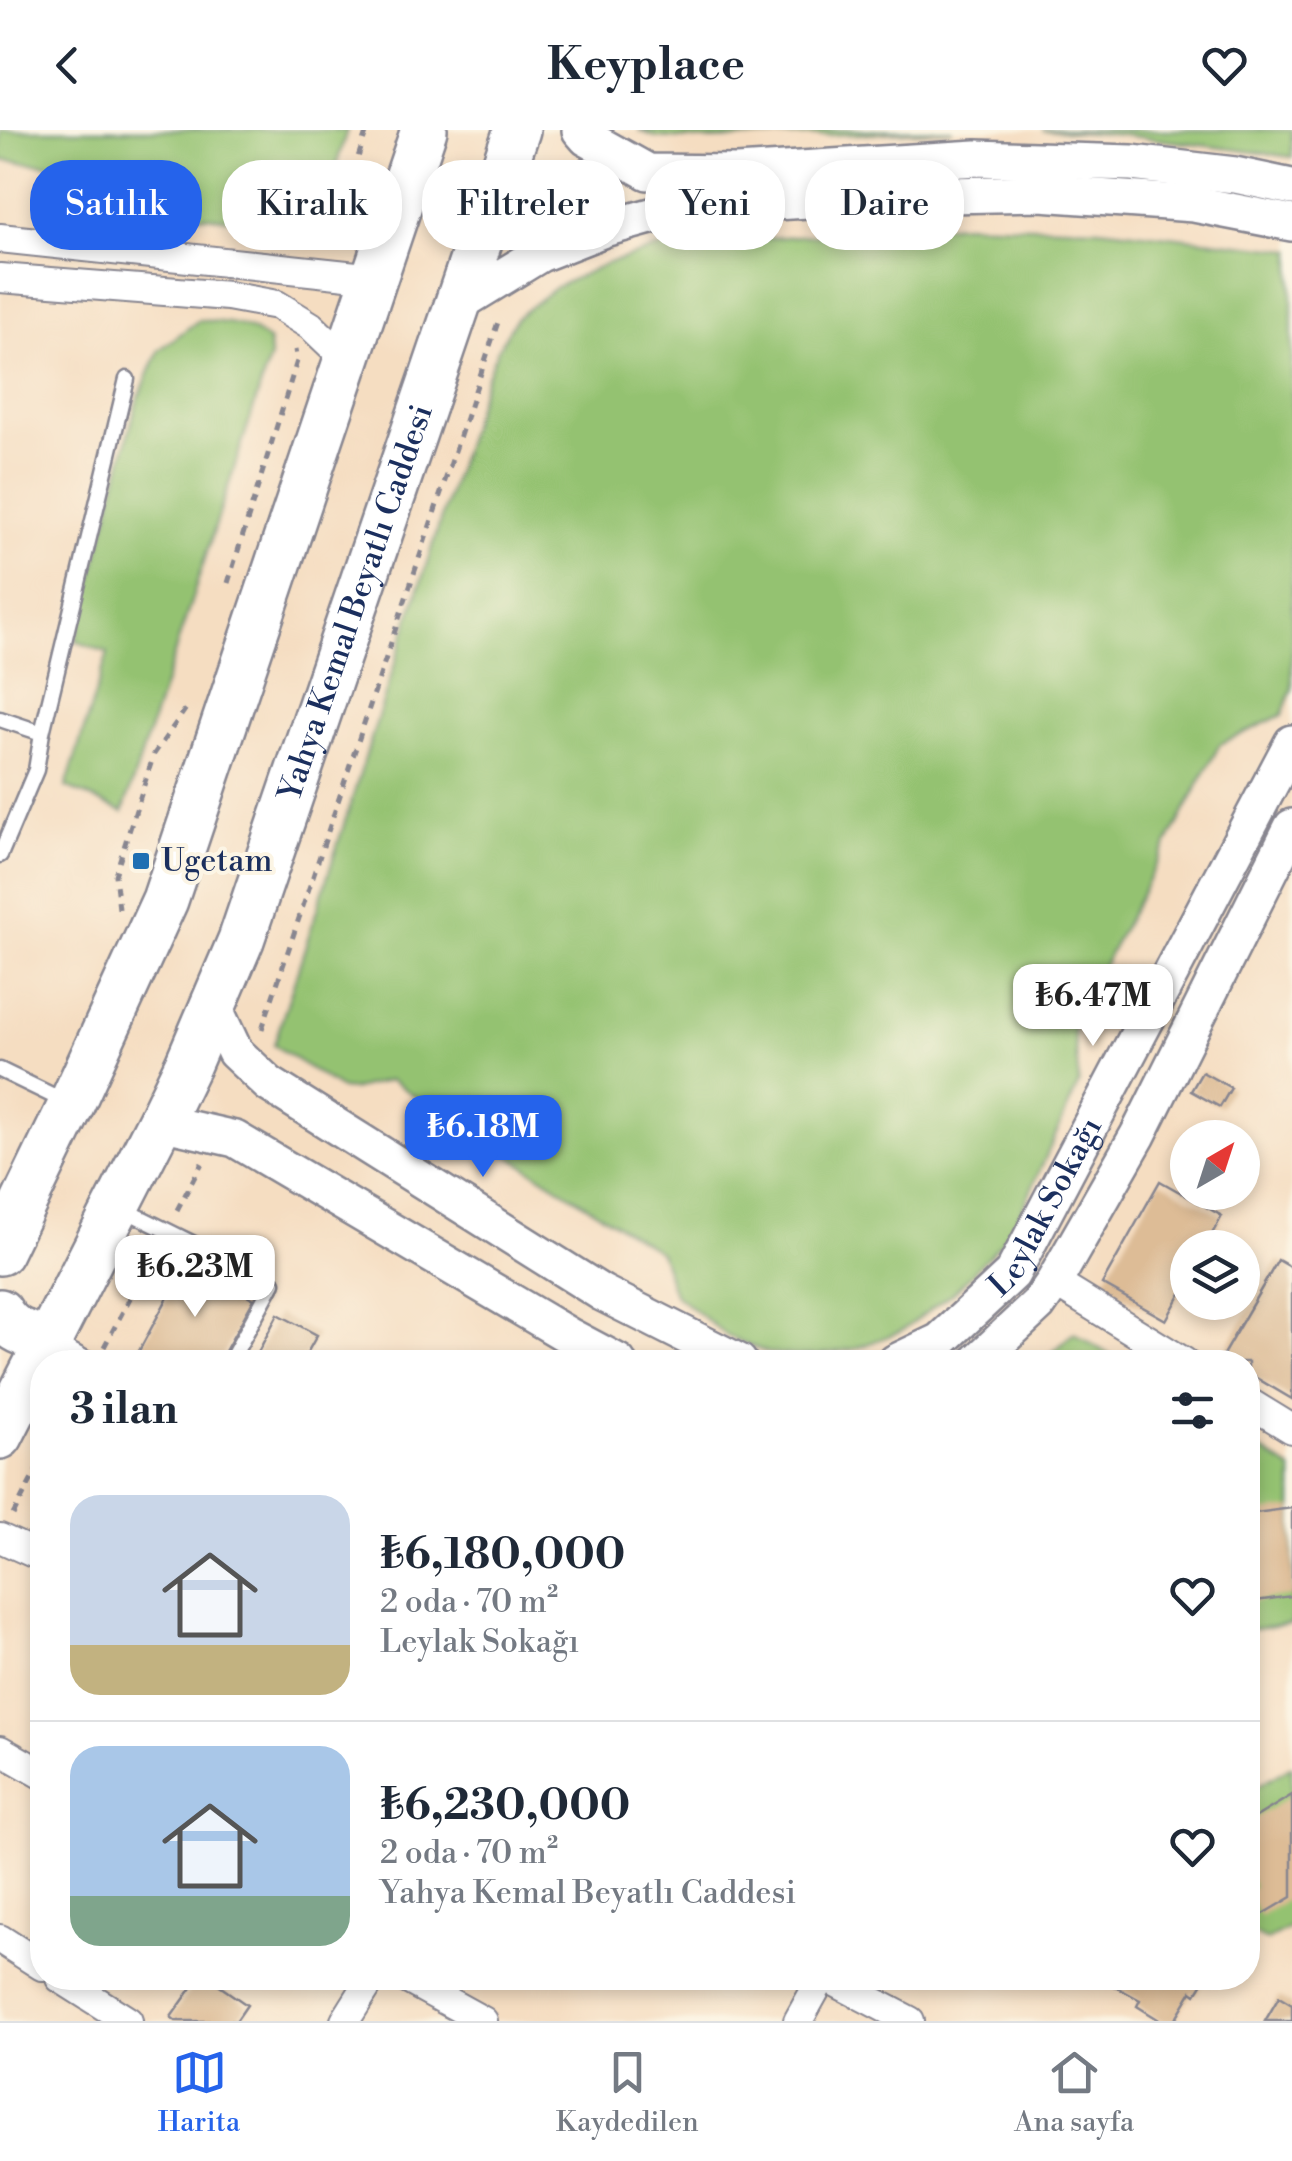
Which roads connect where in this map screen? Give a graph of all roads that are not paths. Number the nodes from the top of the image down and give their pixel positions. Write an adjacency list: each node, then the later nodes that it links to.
1 (424, 130): 8 (main road)
2 (517, 130): 9 (main road, Yahya Kemal Beyatlı Caddesi)
3 (580, 130): 4 (street)
4 (1292, 187)
5 (1292, 223): 9 (street)
6 (0, 238): 8 (street)
7 (0, 278): 10 (street)
8 (375, 278): 10 (main road)
9 (458, 304): 17 (main road, Yahya Kemal Beyatlı Caddesi)
10 (346, 365): 19 (main road)
11 (127, 379): 13 (lane)
12 (0, 719): 13 (lane)
13 (42, 732): 16 (lane)
14 (1292, 743): 31 (street, Leylak Sokağı)
15 (1292, 826): 23 (street, Leylak Sokağı)
16 (0, 855)
17 (213, 1005): 20 (main road, Yahya Kemal Beyatlı Caddesi); 30 (street)
18 (0, 1070): 19 (lane)
19 (72, 1105): 22 (main road)
20 (160, 1122): 21 (main road, Yahya Kemal Beyatlı Caddesi); 29 (street)
21 (118, 1206): 25 (main road, Yahya Kemal Beyatlı Caddesi); 28 (lane)
22 (0, 1252)
23 (1054, 1282): 32 (street, Leylak Sokağı); 33 (street)
24 (0, 1312): 25 (main road)
25 (50, 1340): 26 (main road, Yahya Kemal Beyatlı Caddesi); 27 (lane)
26 (45, 1350)
27 (69, 1350)
28 (237, 1350)
29 (595, 1350)
30 (715, 1350)
31 (921, 1350)
32 (990, 1350)
33 (1164, 1350)
34 (30, 1378): 37 (main road, Yahya Kemal Beyatlı Caddesi)
35 (1260, 1409): 36 (street)
36 (1292, 1429)
37 (0, 1436)
38 (0, 1538): 39 (street)
39 (30, 1552)
40 (0, 1750): 41 (street)
41 (30, 1767)
42 (0, 1940): 43 (street)
43 (30, 1958)
44 (81, 1990): 49 (street)
45 (364, 1990): 50 (street)
46 (426, 1990): 51 (street)
47 (817, 1990): 52 (street)
48 (849, 1990): 53 (street)
49 (128, 2021)
50 (345, 2021)
51 (482, 2021)
52 (798, 2021)
53 (910, 2021)

